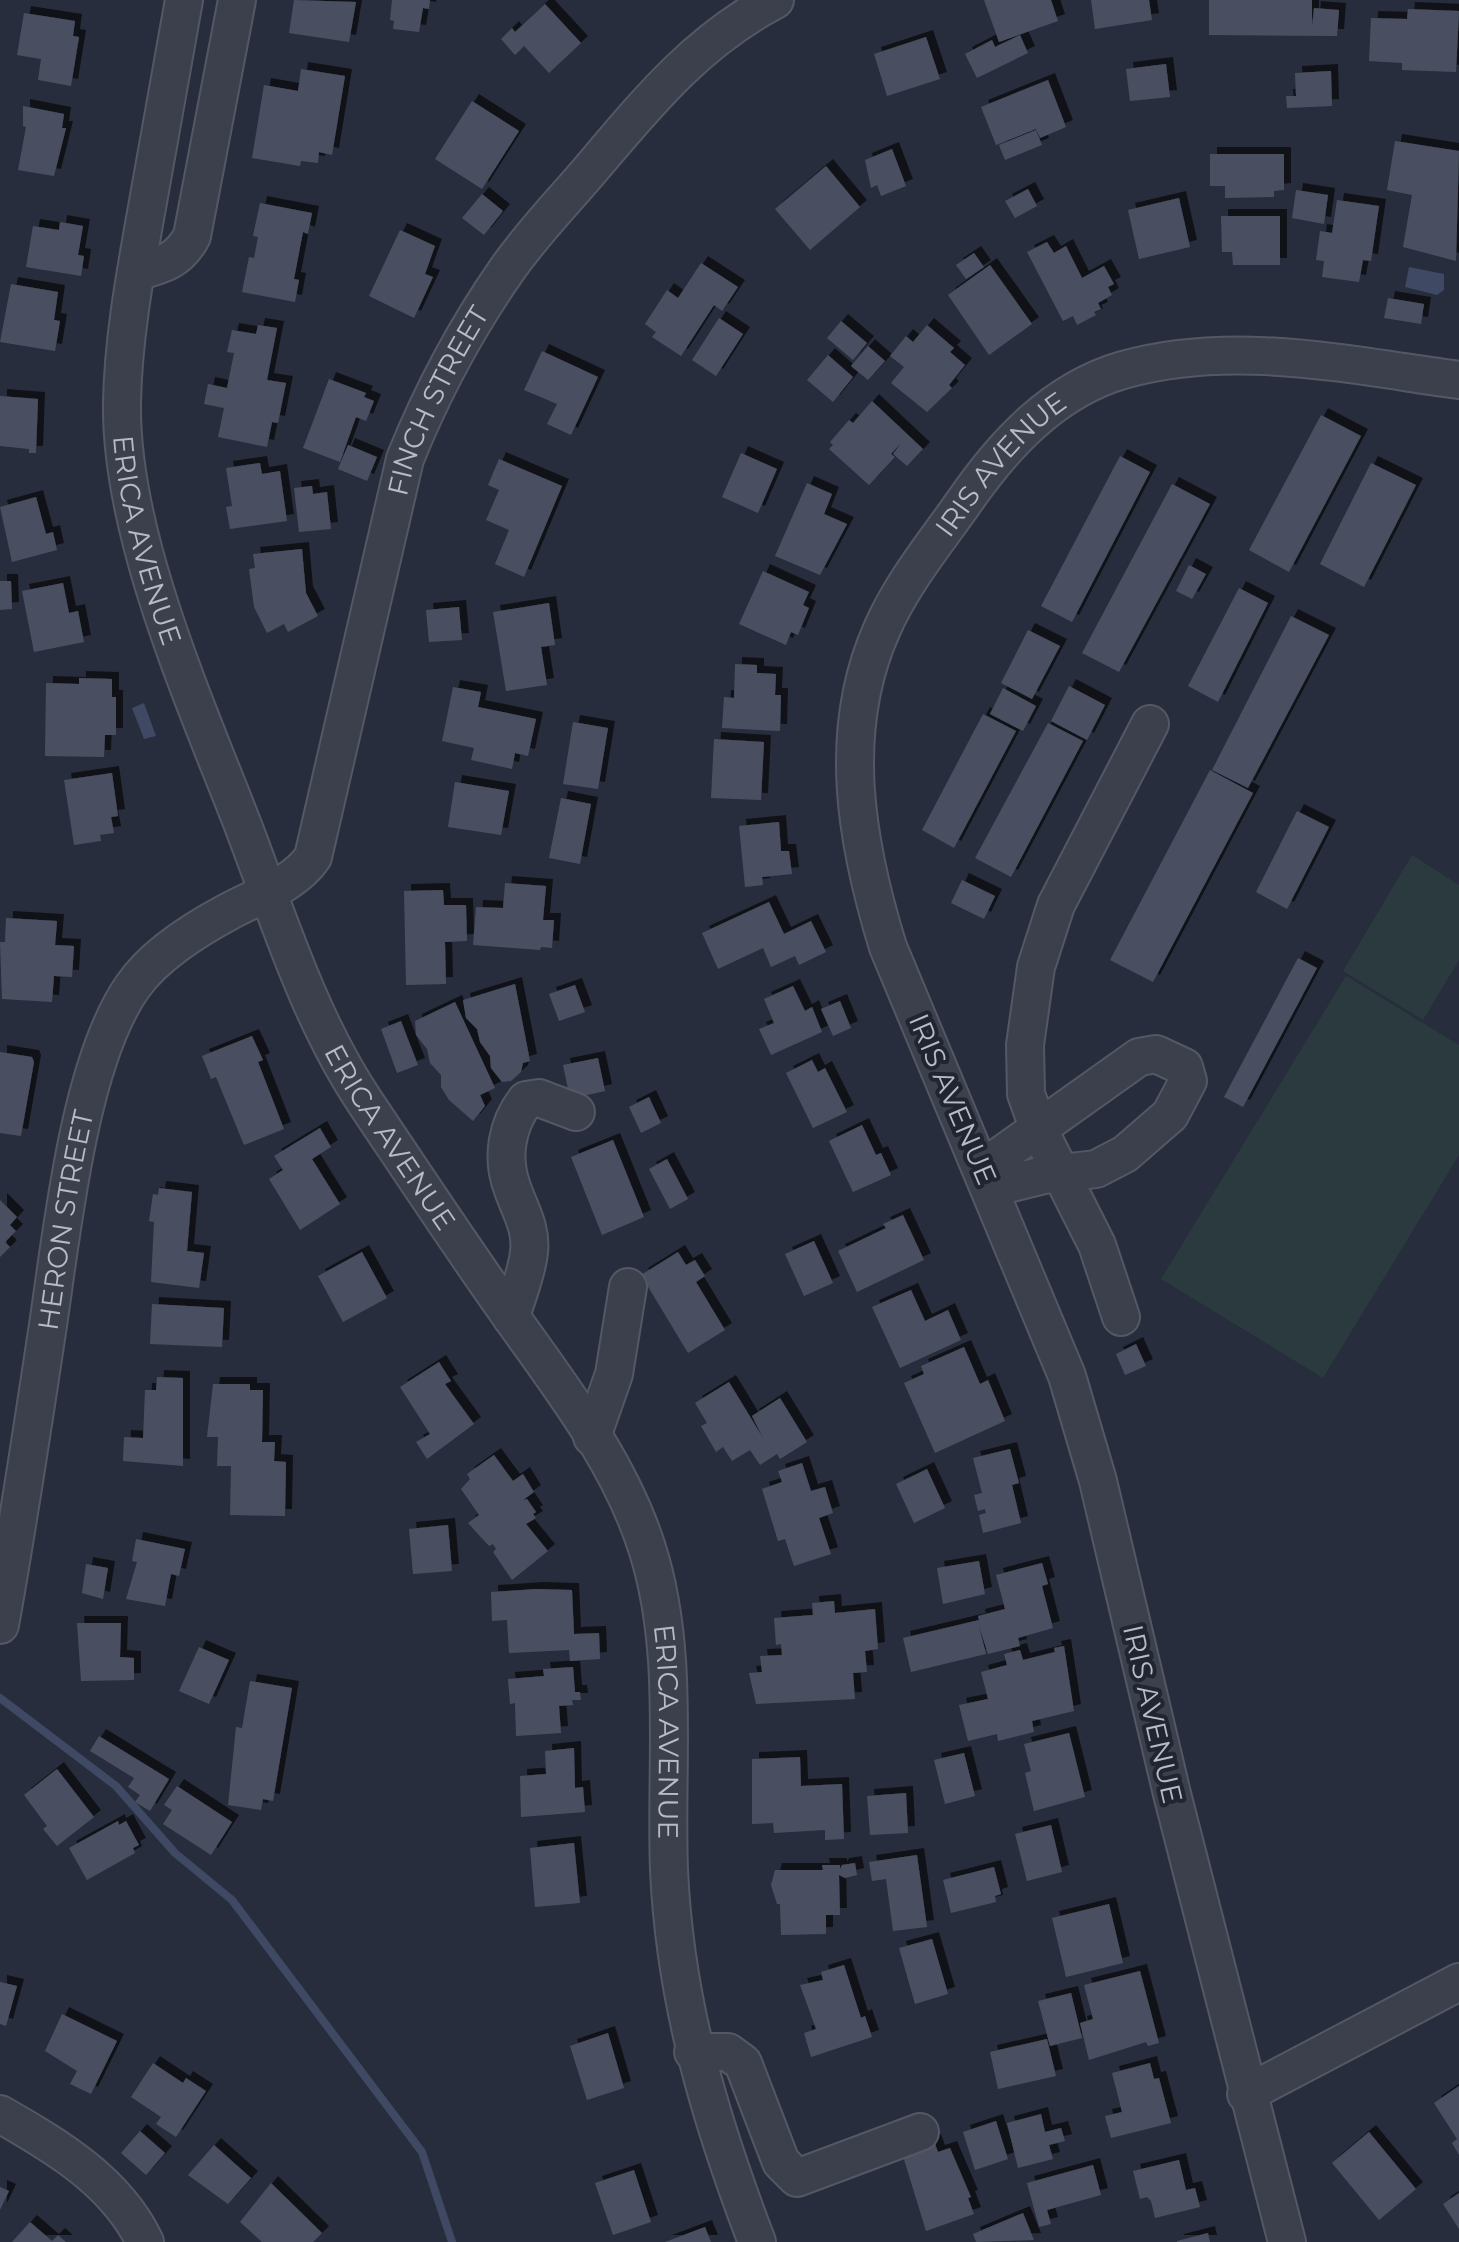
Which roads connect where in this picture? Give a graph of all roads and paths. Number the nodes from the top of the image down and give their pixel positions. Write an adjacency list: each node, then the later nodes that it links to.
1 (184, 0): 4 (street, ERICA AVENUE)
2 (237, 0): 4 (street)
3 (775, 0): 7 (street, FINCH STREET)
4 (136, 272): 7 (street, ERICA AVENUE)
5 (1459, 380): 11 (street, IRIS AVENUE)
6 (1150, 724): 9 (street)
7 (268, 892): 13 (street, ERICA AVENUE); 16 (street, HERON STREET)
8 (576, 1112): 13 (street)
9 (1039, 1130): 10 (street); 10 (street); 11 (street)
10 (1064, 1173): 11 (street); 14 (street)
11 (987, 1178): 20 (street, IRIS AVENUE)
12 (628, 1287): 15 (street)
13 (511, 1317): 15 (street, ERICA AVENUE)
14 (1121, 1317)
15 (592, 1437): 19 (street, ERICA AVENUE)
16 (11, 1490): 17 (street, HERON STREET)
17 (0, 1625)
18 (1459, 1982): 20 (street)
19 (693, 2052): 22 (street); 24 (street, ERICA AVENUE)
20 (1246, 2094): 25 (street, IRIS AVENUE)
21 (0, 2114): 23 (street)
22 (920, 2132)
23 (145, 2242)
24 (757, 2242)
25 (1287, 2242)

